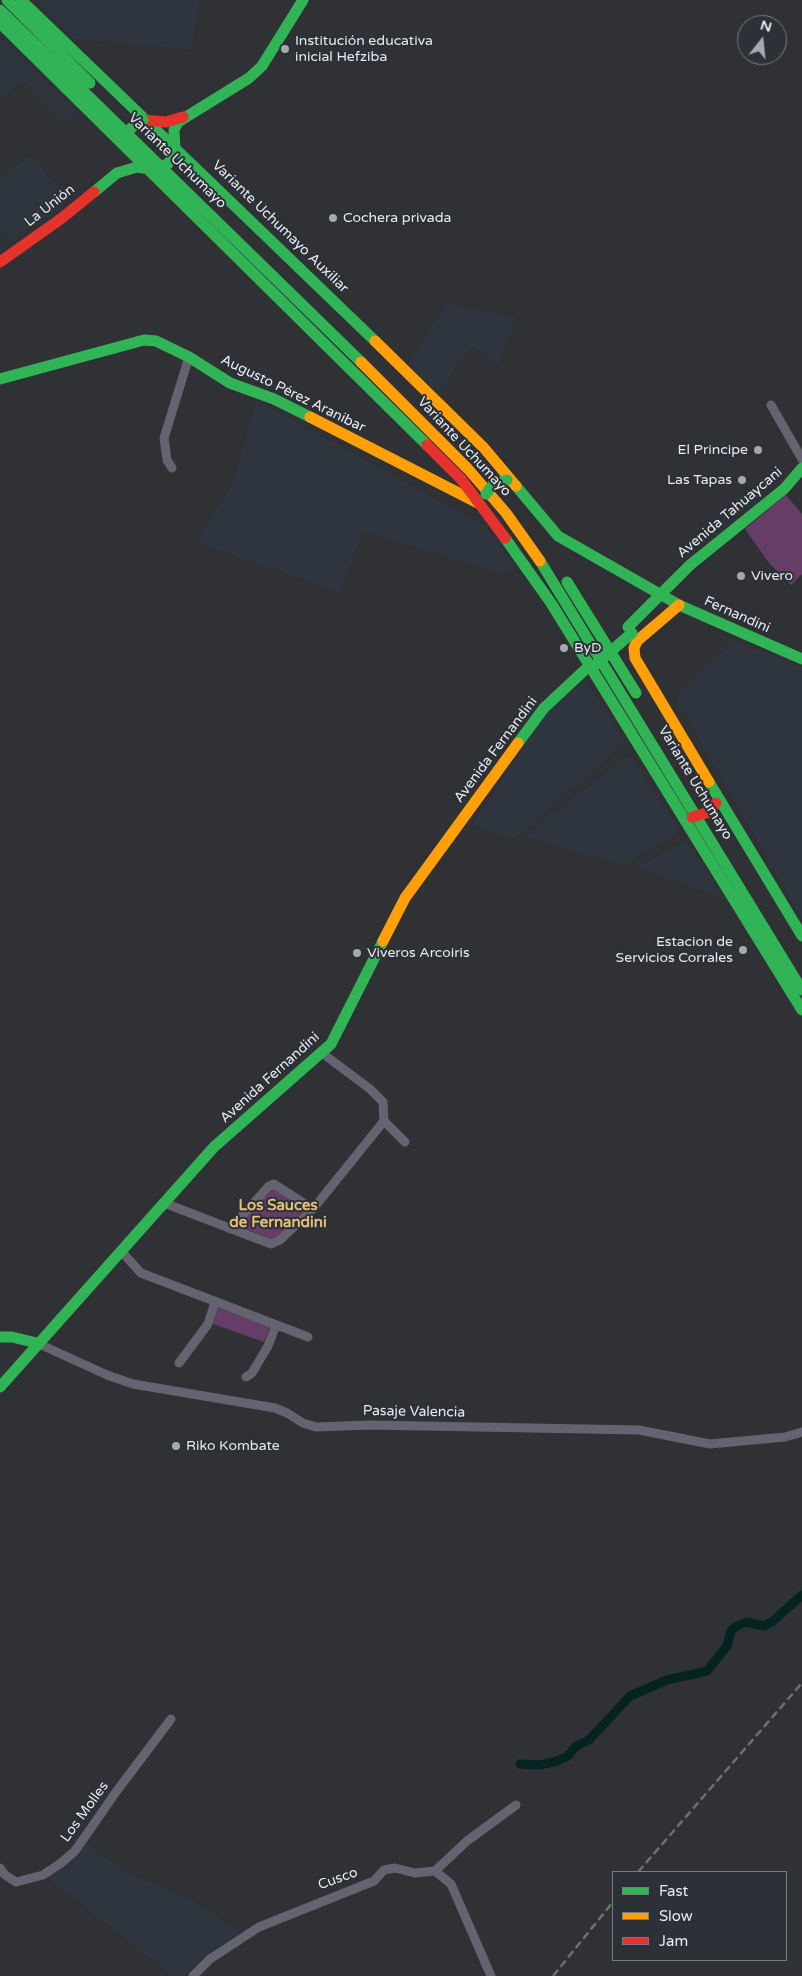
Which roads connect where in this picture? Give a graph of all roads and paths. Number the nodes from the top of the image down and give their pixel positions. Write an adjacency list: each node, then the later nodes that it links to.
1 (6, 0): 13 (main road, Variante Uchumayo)
2 (21, 0): 7 (main road, Variante Uchumayo Auxiliar)
3 (303, 0): 6 (main road)
4 (0, 10): 35 (main road, Variante Uchumayo)
5 (0, 23): 8 (main road)
6 (186, 116): 7 (main road); 9 (main road)
7 (144, 120): 8 (main road, bridge); 9 (main road, Variante Uchumayo Auxiliar)
8 (124, 143): 10 (main road); 11 (main road)
9 (175, 150): 10 (main road, bridge); 21 (main road, Variante Uchumayo Auxiliar)
10 (151, 169): 11 (main road, La Unión); 22 (main road)
11 (117, 173): 12 (main road, La Unión)
12 (0, 262)
13 (315, 300)
14 (335, 320): 27 (main road, Variante Uchumayo)
15 (188, 357): 16 (main road, Augusto Pérez Aranibar); 19 (street); 22 (main road, Augusto Pérez Aranibar)
16 (0, 379)
17 (771, 404): 18 (street)
18 (802, 459)
19 (172, 468)
20 (802, 468): 23 (main road, Avenida Tahuaycani)
21 (510, 481): 22 (main road, bridge); 23 (main road, Variante Uchumayo)
22 (484, 499): 26 (main road, Variante Uchumayo)
23 (665, 597): 24 (main road, Fernandini); 26 (main road, bridge)
24 (679, 605): 25 (main road, Fernandini); 28 (main road, Variante Uchumayo)
25 (802, 659)
26 (592, 663): 30 (main road, Variante Uchumayo); 37 (main road, Avenida Fernandini)
27 (644, 707)
28 (717, 798): 30 (main road, bridge); 33 (main road, Variante Uchumayo)
29 (700, 800): 31 (main road, Variante Uchumayo)
30 (687, 816): 36 (main road, Variante Uchumayo)
31 (716, 825)
32 (746, 875): 34 (main road)
33 (802, 936)
34 (802, 968)
35 (802, 990)
36 (802, 1010)
37 (322, 1053): 38 (street); 40 (main road, Avenida Fernandini)
38 (384, 1121): 39 (street); 41 (street)
39 (405, 1142)
40 (164, 1203): 42 (street); 43 (main road, Avenida Fernandini)
41 (313, 1209): 42 (street); 42 (street)
42 (230, 1229)
43 (121, 1251): 44 (street); 48 (main road, Avenida Fernandini)
44 (215, 1302): 45 (street); 49 (street)
45 (276, 1325): 47 (street); 50 (street)
46 (0, 1337): 48 (main road)
47 (308, 1337)
48 (37, 1343): 51 (main road, Avenida Fernandini); 52 (street, Pasaje Valencia)
49 (179, 1363)
50 (246, 1377)
51 (0, 1387)
52 (802, 1432)
53 (171, 1719): 55 (street, Los Molles)
54 (516, 1805): 56 (street)
55 (0, 1868)
56 (435, 1871): 57 (street, Cusco); 58 (street)
57 (193, 1976)
58 (491, 1976)

